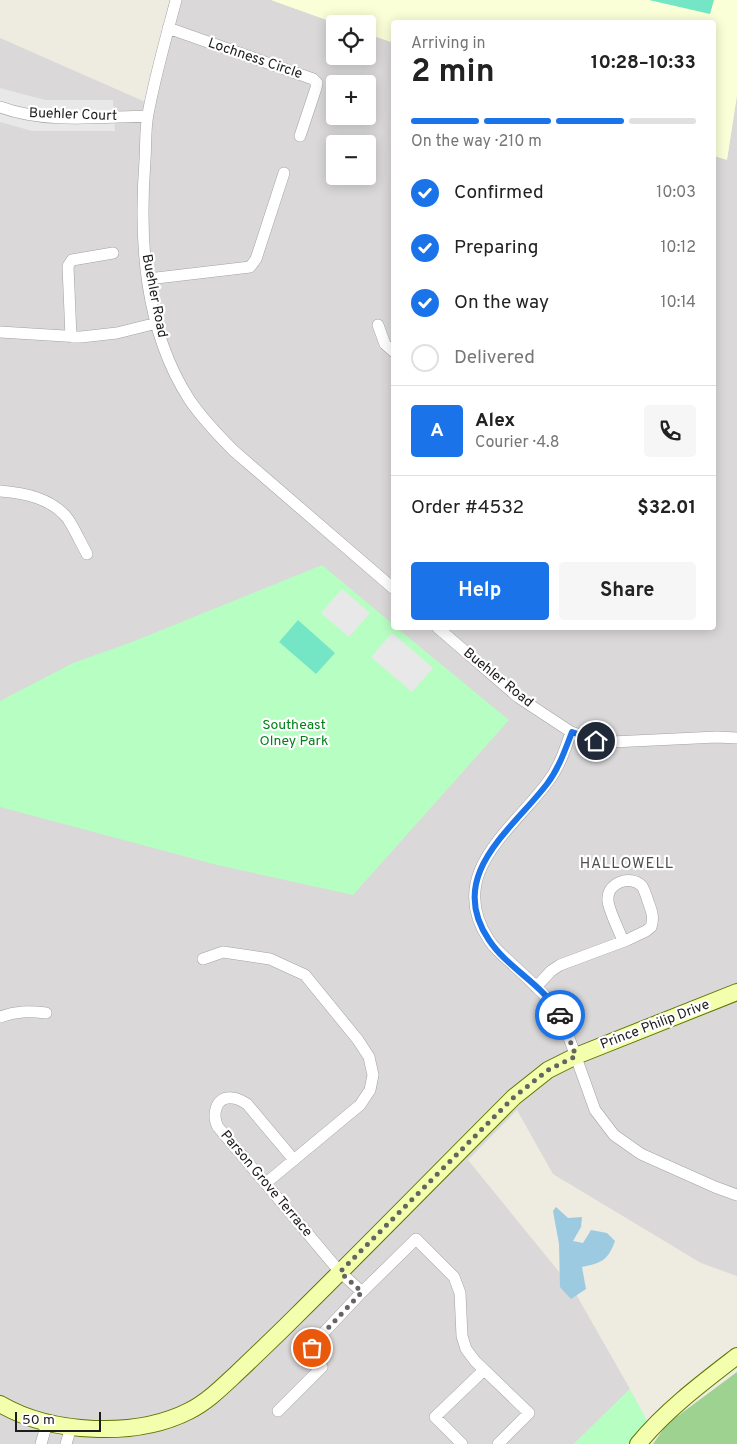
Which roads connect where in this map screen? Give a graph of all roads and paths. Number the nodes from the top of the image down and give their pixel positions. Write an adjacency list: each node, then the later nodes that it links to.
1 (176, 0): 2 (street, Buehler Road)
2 (168, 28): 4 (street, Buehler Road); 5 (street, Lochness Circle)
3 (0, 106): 4 (street, Buehler Court)
4 (147, 116): 8 (street, Buehler Road)
5 (300, 136)
6 (284, 173): 8 (street)
7 (113, 253): 12 (street)
8 (148, 279): 9 (street, Buehler Road)
9 (157, 323): 12 (street); 16 (street, Buehler Road)
10 (378, 325): 13 (street)
11 (0, 332): 12 (street)
12 (71, 337)
13 (391, 349)
14 (0, 491): 15 (street)
15 (87, 554)
16 (391, 586)
17 (440, 630): 18 (street, Buehler Road)
18 (572, 732): 19 (street, Buehler Road); 22 (street)
19 (737, 738)
20 (623, 941): 20 (street); 22 (street)
21 (203, 959): 27 (street)
22 (536, 987): 26 (street)
23 (737, 992): 26 (street, Prince Philip Drive)
24 (46, 1013): 25 (street)
25 (0, 1017)
26 (576, 1056): 29 (street); 30 (street, Prince Philip Drive)
27 (294, 1160): 28 (street); 28 (street, Parson Grove Terrace)
28 (266, 1183): 30 (street, Parson Grove Terrace)
29 (737, 1195)
30 (340, 1272): 31 (street, Parson Grove Terrace); 37 (street, Prince Philip Drive)
31 (362, 1292): 33 (street); 35 (street)
32 (737, 1356): 42 (street)
33 (484, 1370): 40 (street); 41 (street)
34 (0, 1404): 36 (street, Prince Philip Drive)
35 (278, 1411)
36 (47, 1423): 37 (street, Prince Philip Drive); 38 (street)
37 (71, 1427): 39 (street)
38 (41, 1444)
39 (66, 1444)
40 (462, 1444)
41 (498, 1444)
42 (638, 1444)

